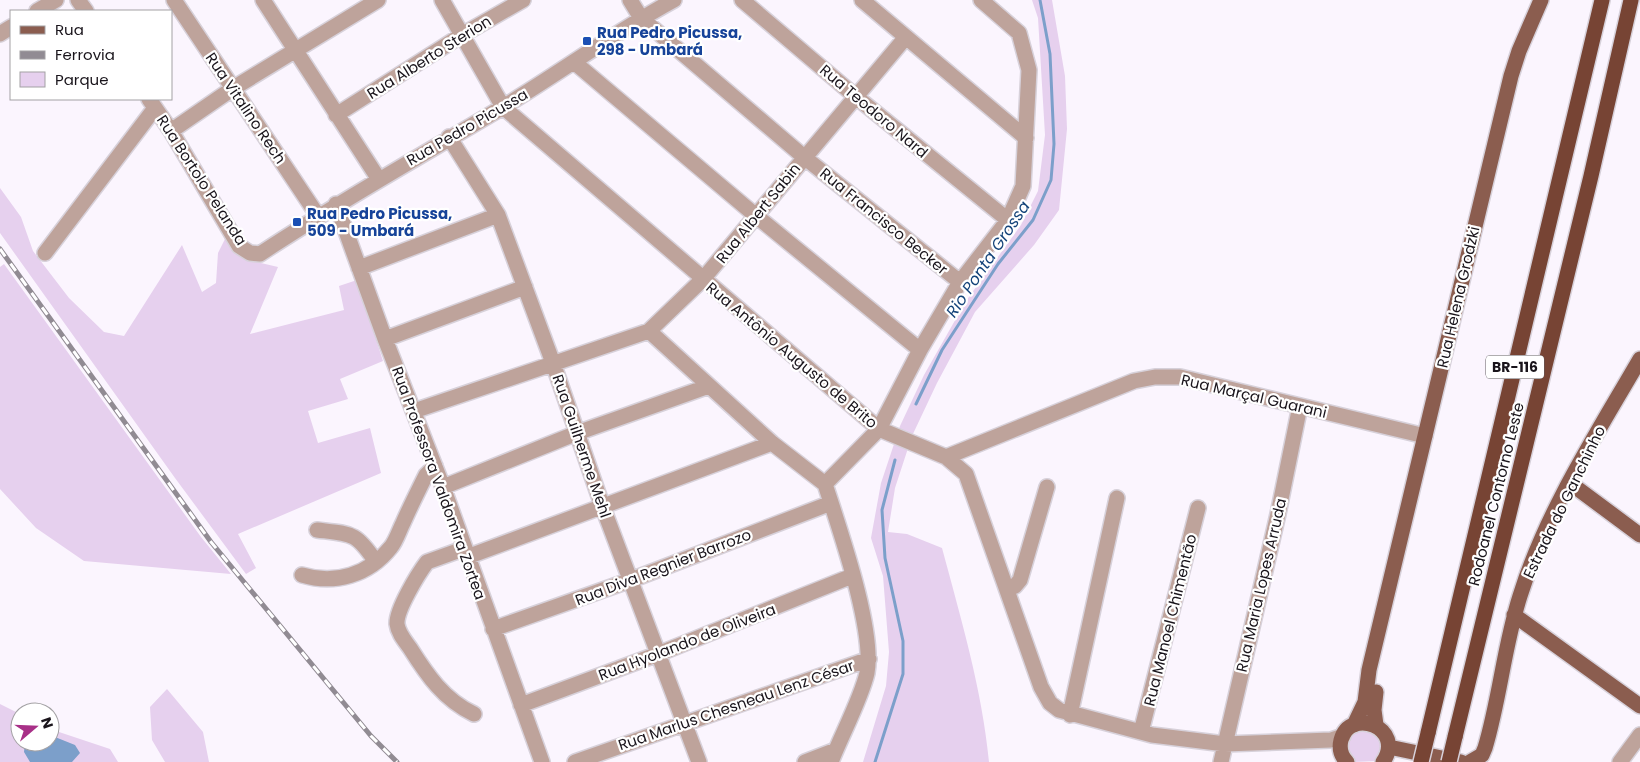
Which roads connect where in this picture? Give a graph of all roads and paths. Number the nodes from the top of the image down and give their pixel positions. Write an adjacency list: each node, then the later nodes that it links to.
1 (56, 0): 16 (street)
2 (174, 0): 22 (street, Rua Vitalino Rech)
3 (263, 0): 20 (street)
4 (378, 0): 15 (street)
5 (442, 0): 18 (street, Rua Antônio Augusto de Brito)
6 (523, 0): 18 (street, Rua Alberto Sterion)
7 (630, 0): 17 (street, Rua Francisco Becker)
8 (674, 0): 17 (street, Rua Pedro Picussa)
9 (742, 0): 23 (street, Rua Teodoro Nard)
10 (862, 0): 19 (street)
11 (981, 0): 29 (street)
12 (1541, 0): 53 (main road, Rua Helena Grodzki)
13 (1602, 0): 98 (highway, Rodoanel Contorno Leste / BR-116, bridge)
14 (1631, 0): 99 (highway, Rodoanel Contorno Leste / BR-116, bridge)
15 (354, 6): 20 (street)
16 (39, 10)
17 (641, 18): 21 (street, Rua Pedro Picussa); 30 (street, Rua Francisco Becker)
18 (462, 35): 25 (street, Rua Antônio Augusto de Brito); 26 (street, Rua Alberto Sterion)
19 (906, 37): 23 (street, Rua Albert Sabin); 29 (street)
20 (296, 49): 22 (street); 26 (street)
21 (574, 62): 25 (street, Rua Pedro Picussa); 34 (street)
22 (232, 89): 27 (street); 35 (street, Rua Vitalino Rech)
23 (855, 96): 30 (street, Rua Albert Sabin); 36 (street, Rua Teodoro Nard)
24 (152, 103): 27 (street, Rua Bortolo Pelanda); 37 (street)
25 (503, 107): 28 (street, Rua Pedro Picussa); 40 (street, Rua Antônio Augusto de Brito)
26 (336, 115): 31 (street)
27 (171, 131): 38 (street, Rua Bortolo Pelanda)
28 (448, 137): 31 (street, Rua Pedro Picussa); 33 (street, Rua Guilherme Mehl)
29 (1026, 138): 36 (street)
30 (804, 157): 34 (street, Rua Albert Sabin); 41 (street, Rua Francisco Becker)
31 (378, 178): 32 (street, Rua Pedro Picussa)
32 (336, 204): 35 (street, Rua Pedro Picussa); 39 (street, Rua Professora Valdomira Zortea)
33 (498, 215): 39 (street); 42 (street, Rua Guilherme Mehl)
34 (755, 215): 40 (street, Rua Albert Sabin); 45 (street)
35 (318, 216): 38 (street, Rua Pedro Picussa)
36 (1008, 220): 41 (street)
37 (45, 253)
38 (260, 254)
39 (359, 268): 44 (street, Rua Professora Valdomira Zortea)
40 (703, 279): 43 (street, Rua Albert Sabin); 51 (street, Rua Antônio Augusto de Brito)
41 (960, 282): 45 (street)
42 (525, 287): 44 (street); 47 (street, Rua Guilherme Mehl)
43 (649, 331): 47 (street, Rua Albert Sabin); 48 (street)
44 (385, 339): 50 (street, Rua Professora Valdomira Zortea)
45 (920, 350): 51 (street)
46 (1640, 360): 57 (main road, Estrada do Ganchinho)
47 (553, 363): 50 (street, Rua Albert Sabin); 52 (street, Rua Guilherme Mehl)
48 (709, 386): 52 (street); 54 (street)
49 (1300, 406): 53 (street, Rua Marçal Guarani); 55 (street, Rua Marçal Guarani); 88 (street, Rua Maria Lopes Arruda)
50 (414, 411): 56 (street, Rua Professora Valdomira Zortea)
51 (879, 429): 55 (street, Rua Antônio Augusto de Brito); 58 (street)
52 (577, 433): 60 (street); 63 (street, Rua Guilherme Mehl)
53 (1425, 436): 73 (main road, Rua Helena Grodzki)
54 (772, 443): 58 (street); 63 (street)
55 (946, 457): 72 (street, Rua Antônio Augusto de Brito)
56 (435, 466): 60 (street, Rua Professora Valdomira Zortea); 68 (street)
57 (1570, 483): 66 (main road); 74 (main road, Estrada do Ganchinho)
58 (825, 484): 62 (street)
59 (1047, 487): 72 (street)
60 (443, 488): 67 (street, Rua Professora Valdomira Zortea)
61 (1117, 498): 81 (street)
62 (831, 503): 70 (street); 71 (street, Rua Diva Regnier Barrozo)
63 (602, 505): 67 (street); 71 (street, Rua Guilherme Mehl)
64 (1198, 508): 85 (street, Rua Manoel Chimentão)
65 (317, 530): 68 (street)
66 (1640, 535)
67 (465, 553): 75 (street, Rua Professora Valdomira Zortea); 80 (street)
68 (376, 562): 69 (street)
69 (302, 576)
70 (852, 576): 76 (street, Rua Hyolando de Oliveira); 77 (street)
71 (630, 580): 75 (street, Rua Diva Regnier Barrozo); 76 (street, Rua Guilherme Mehl)
72 (1008, 589): 81 (street, Rua Antônio Augusto de Brito)
73 (1386, 598): 83 (main road, Rua Helena Grodzki); 84 (main road, Rua Helena Grodzki)
74 (1514, 616): 79 (main road); 101 (main road, Estrada do Ganchinho)
75 (493, 630): 78 (street, Rua Professora Valdomira Zortea)
76 (658, 654): 78 (street, Rua Hyolando de Oliveira); 82 (street, Rua Guilherme Mehl)
77 (869, 658): 82 (street, Rua Marlus Chesneau Lenz César); 90 (street)
78 (521, 705): 91 (street, Rua Professora Valdomira Zortea)
79 (1640, 706)
80 (474, 714)
81 (1070, 714): 85 (street, Rua Antônio Augusto de Brito)
82 (685, 723): 92 (street, Rua Marlus Chesneau Lenz César); 93 (street, Rua Guilherme Mehl)
83 (1354, 725): 84 (main road); 87 (main road, Rua Helena Grodzki)
84 (1376, 725): 89 (main road)
85 (1141, 732): 88 (street, Rua Antônio Augusto de Brito)
86 (1640, 735): 102 (street)
87 (1338, 740): 88 (street, Rua Antônio Augusto de Brito); 96 (main road)
88 (1225, 744): 95 (street, Rua Maria Lopes Arruda)
89 (1389, 747): 97 (main road); 100 (main road)
90 (834, 756): 94 (street)
91 (542, 762)
92 (576, 762)
93 (699, 762)
94 (805, 762)
95 (1220, 762)
96 (1346, 762)
97 (1383, 762)
98 (1421, 762)
99 (1449, 762)
100 (1462, 762)
101 (1470, 762)
102 (1620, 762)

